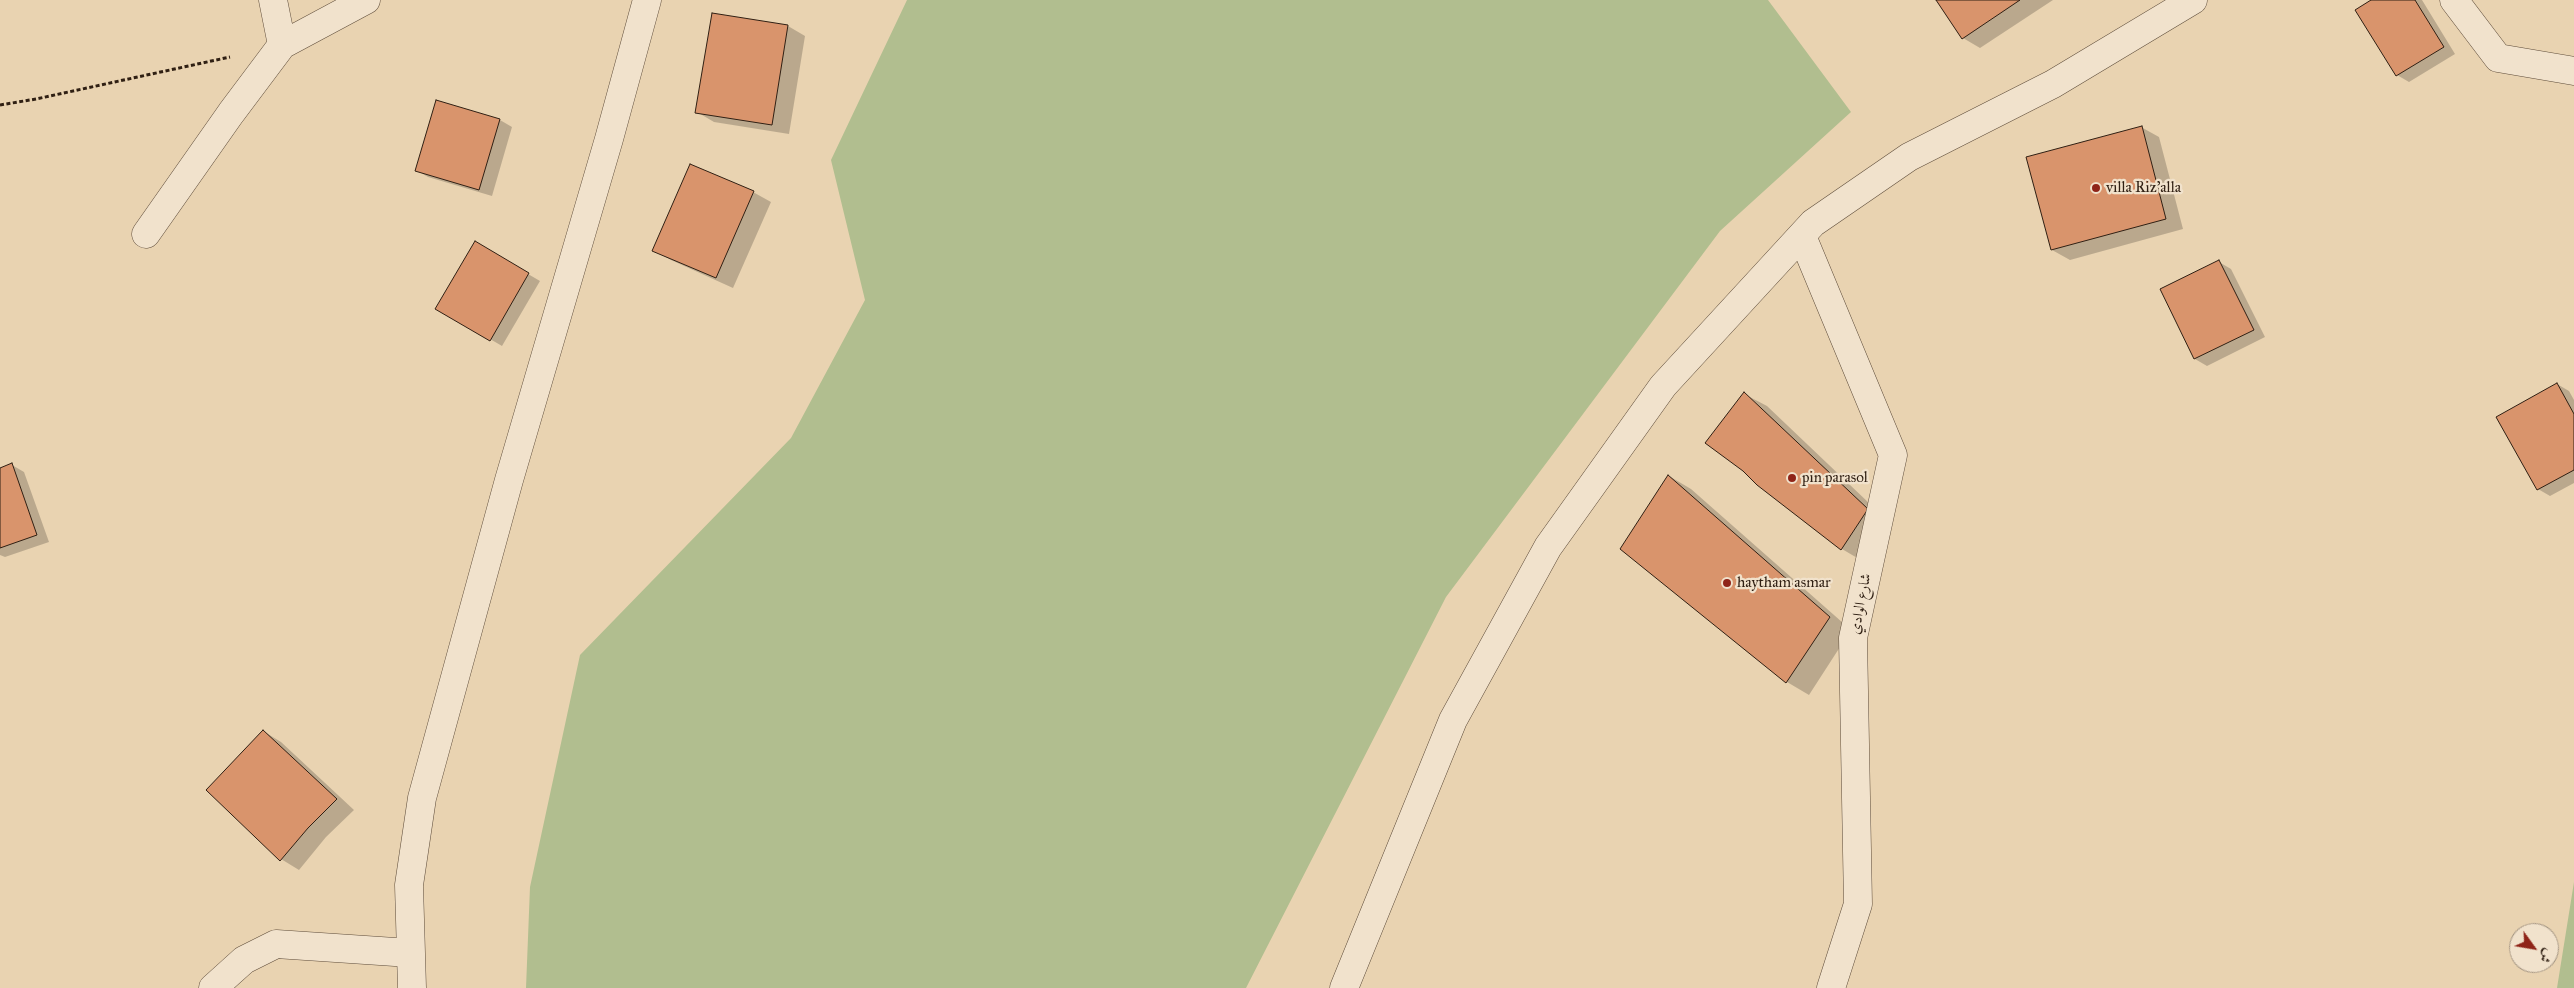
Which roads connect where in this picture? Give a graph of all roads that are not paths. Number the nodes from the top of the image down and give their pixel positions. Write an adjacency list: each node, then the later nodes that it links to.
1 (273, 0): 6 (street)
2 (366, 0): 6 (street)
3 (647, 0): 10 (street)
4 (2193, 0): 9 (street)
5 (2454, 0): 7 (street)
6 (282, 46): 8 (street)
7 (2574, 71)
8 (146, 234)
9 (1802, 236): 13 (street); 14 (street, شارع الوادي)
10 (410, 953): 11 (street); 12 (street)
11 (212, 988)
12 (412, 988)
13 (1344, 988)
14 (1831, 988)

